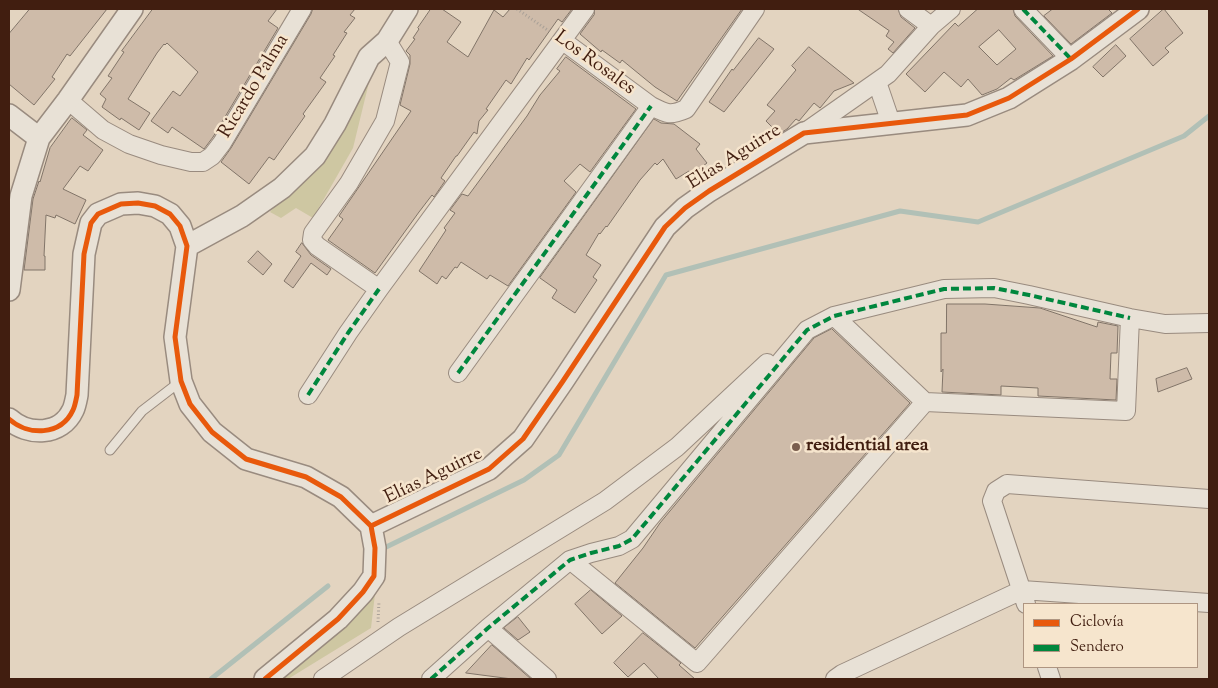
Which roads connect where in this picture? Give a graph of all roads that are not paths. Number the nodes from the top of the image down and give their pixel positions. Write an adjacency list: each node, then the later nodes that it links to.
1 (132, 9): 15 (street)
2 (302, 9): 15 (street, Ricardo Palma)
3 (407, 9): 11 (street)
4 (585, 9): 12 (street)
5 (755, 9): 16 (street, Los Rosales)
6 (908, 9): 10 (street)
7 (951, 9): 10 (street)
8 (1022, 9): 13 (street)
9 (1138, 9): 13 (street, Elías Aguirre)
10 (931, 26): 14 (street)
11 (387, 41): 21 (street); 22 (street)
12 (563, 41): 16 (street, Los Rosales); 22 (street)
13 (1071, 59): 18 (street, Elías Aguirre)
14 (877, 82): 18 (street); 19 (street)
15 (68, 100): 20 (street)
16 (651, 106): 28 (street)
17 (9, 115): 20 (street)
18 (891, 123): 19 (street, Elías Aguirre)
19 (804, 133): 35 (street, Elías Aguirre)
20 (39, 138): 23 (street)
21 (187, 246): 29 (street); 32 (street)
22 (379, 289): 30 (street)
23 (9, 290)
24 (834, 316): 25 (street); 27 (street); 31 (street)
25 (1130, 318): 26 (street); 31 (street)
26 (1209, 323)
27 (807, 330): 36 (street); 42 (street)
28 (458, 373)
29 (181, 381): 33 (lane); 35 (street)
30 (308, 395)
31 (925, 402): 40 (street)
32 (9, 420)
33 (110, 450)
34 (1209, 499): 37 (street)
35 (371, 526): 41 (street)
36 (570, 560): 39 (street); 40 (street)
37 (1024, 597): 38 (street); 45 (street)
38 (1183, 603)
39 (488, 628): 43 (street); 44 (street)
40 (695, 671)
41 (265, 679)
42 (323, 679)
43 (431, 679)
44 (547, 679)
45 (835, 679)

